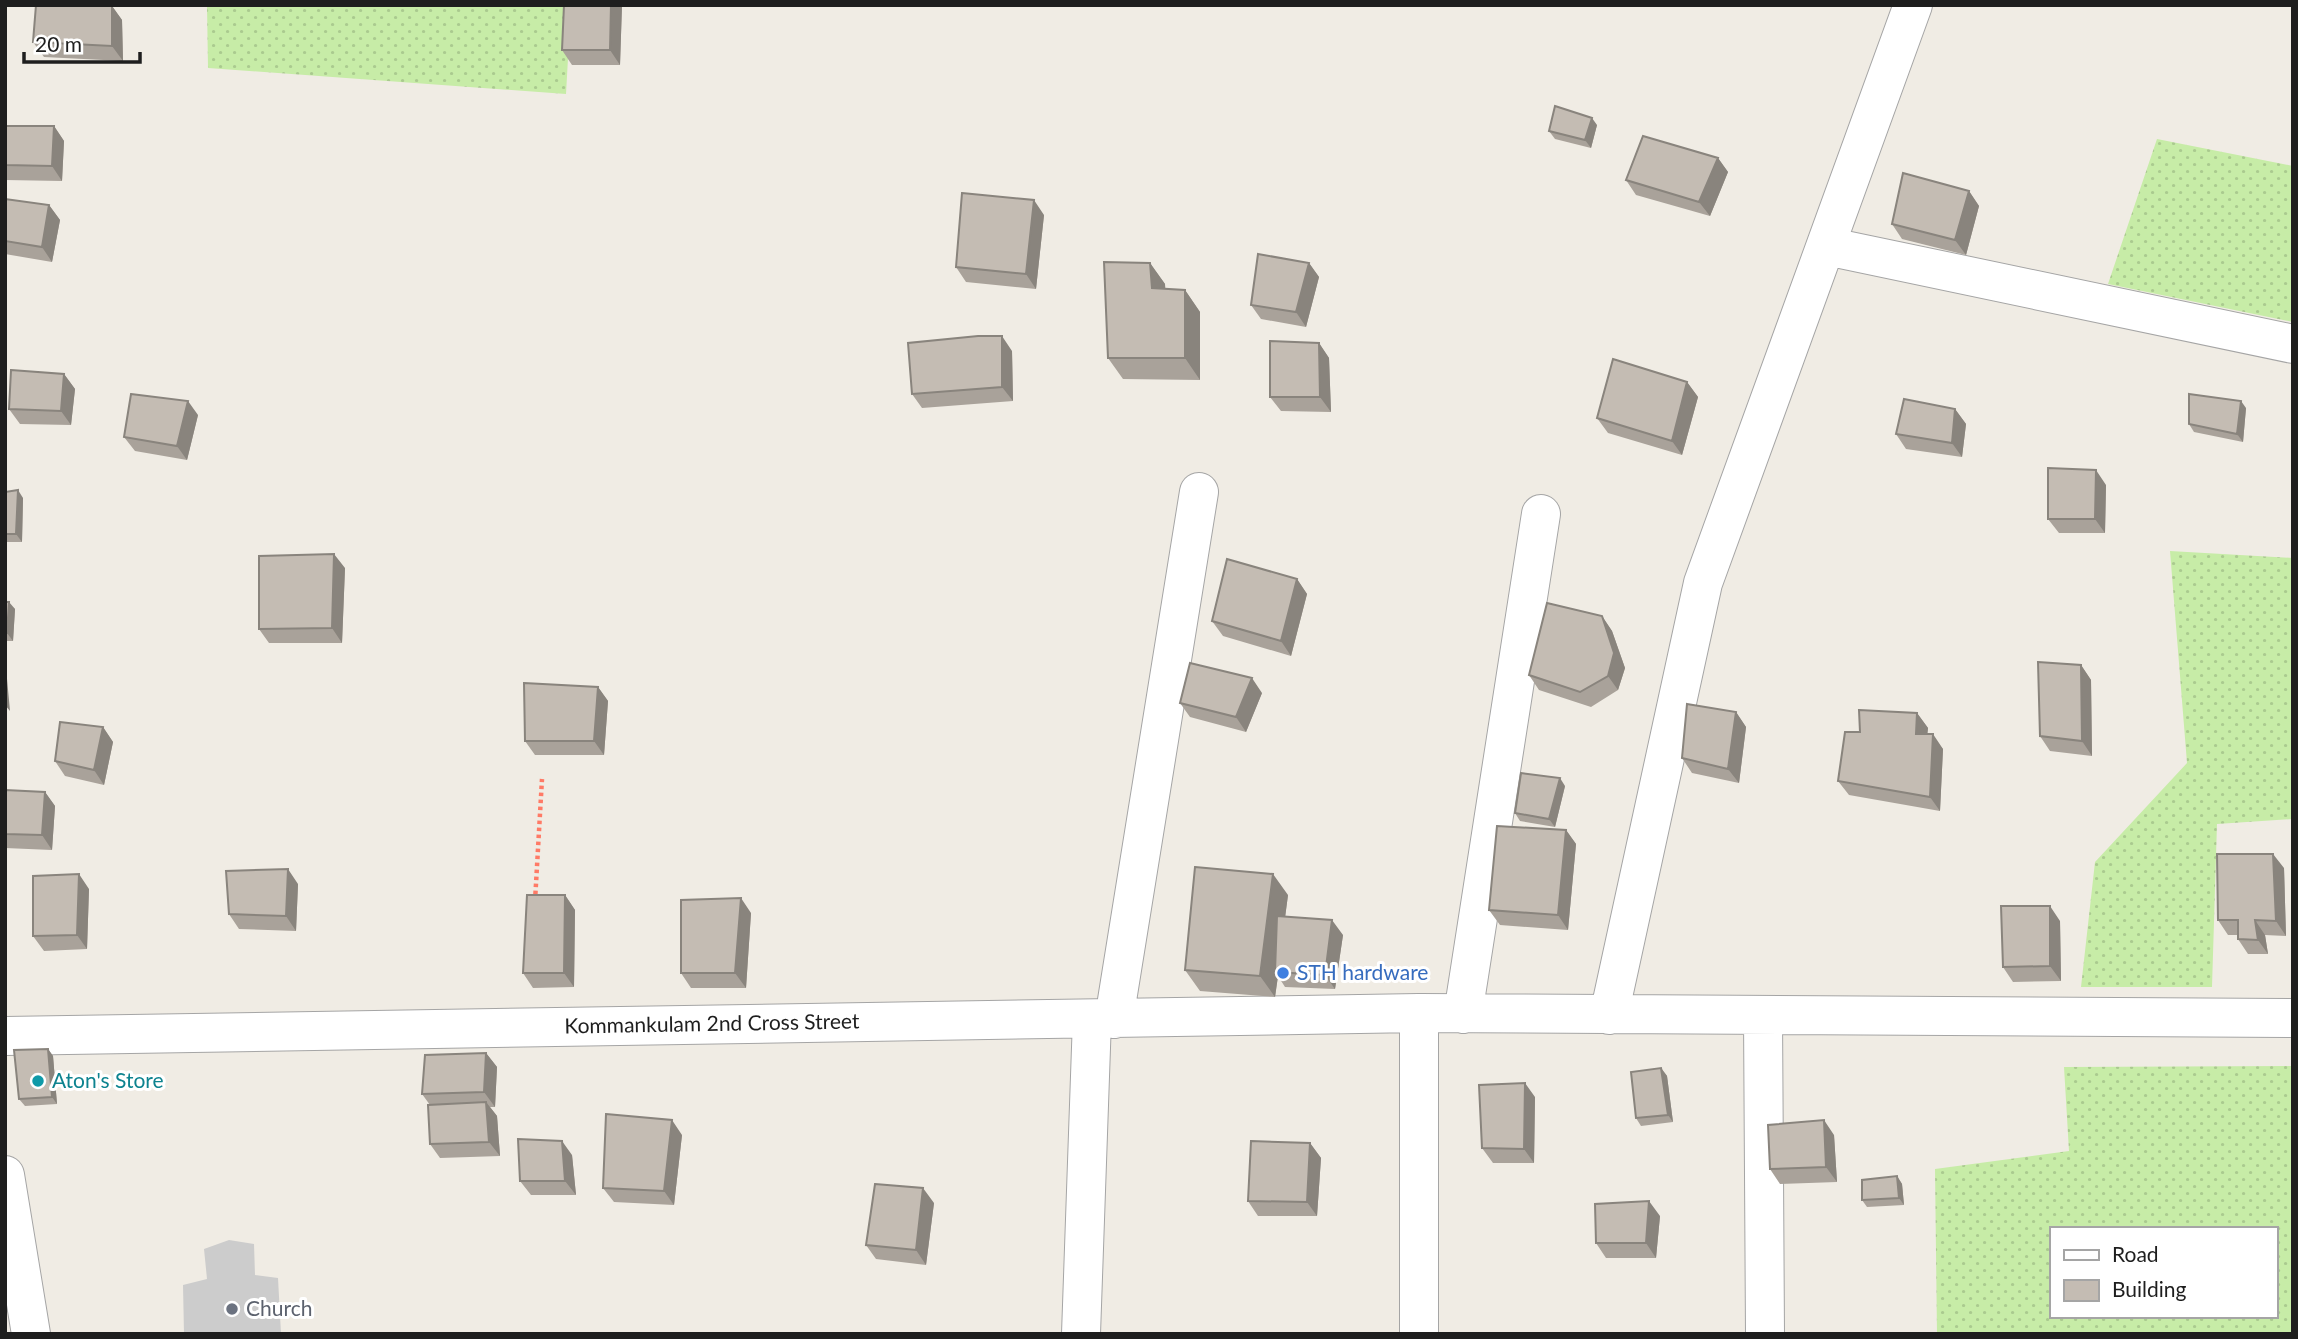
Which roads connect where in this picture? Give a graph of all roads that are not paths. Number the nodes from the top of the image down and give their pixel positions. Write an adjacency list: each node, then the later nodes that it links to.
1 (1913, 5): 2 (street)
2 (1826, 246): 3 (street); 8 (street)
3 (2293, 344)
4 (1199, 492): 10 (street)
5 (1541, 514): 7 (street)
6 (1419, 1013): 7 (street, Kommankulam 2nd Cross Street); 10 (street, Kommankulam 2nd Cross Street); 16 (street)
7 (1463, 1014): 8 (street, Kommankulam 2nd Cross Street)
8 (1609, 1015): 9 (street, Kommankulam 2nd Cross Street)
9 (1763, 1016): 11 (street, Kommankulam 2nd Cross Street); 17 (street)
10 (1103, 1018): 12 (street, Kommankulam 2nd Cross Street); 15 (street)
11 (2293, 1018)
12 (5, 1036)
13 (5, 1175): 14 (street)
14 (31, 1334)
15 (1081, 1334)
16 (1419, 1334)
17 (1765, 1334)

